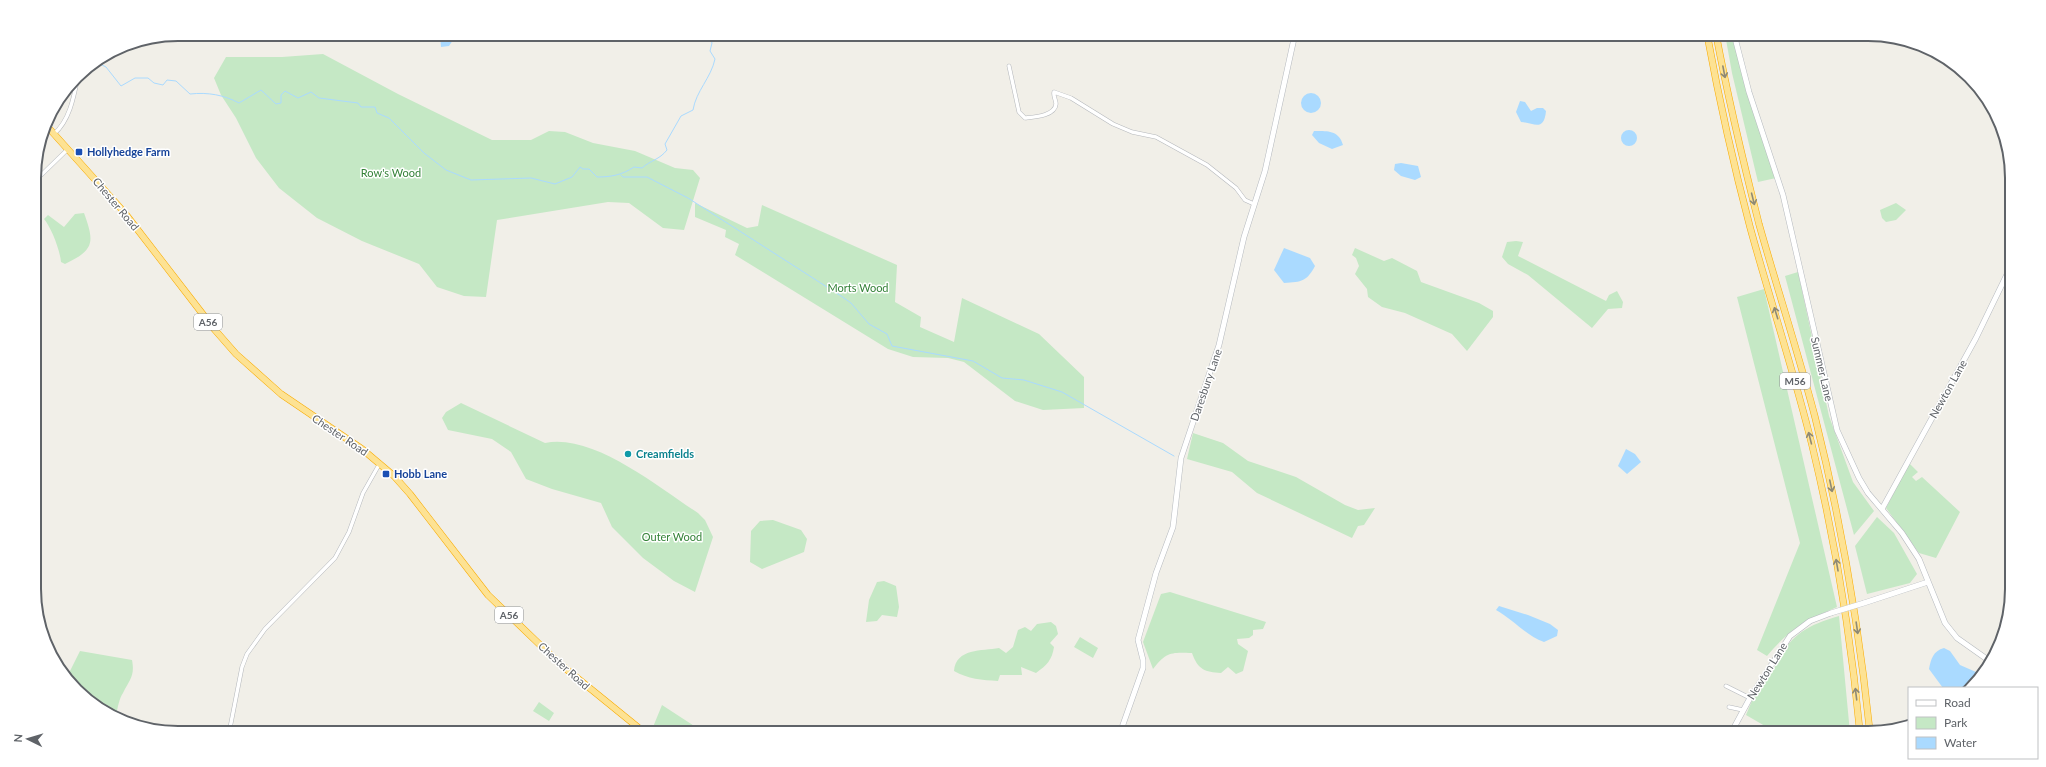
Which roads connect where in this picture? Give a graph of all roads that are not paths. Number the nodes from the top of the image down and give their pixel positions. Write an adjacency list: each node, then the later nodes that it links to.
1 (1293, 41): 11 (street, Daresbury Lane)
2 (1708, 41): 27 (highway, M56, one-way to 2)
3 (1717, 41): 28 (highway, M56, one-way to 28)
4 (1736, 41): 14 (street, Summer Lane)
5 (1009, 66): 11 (street)
6 (75, 88): 8 (street)
7 (50, 129): 8 (highway, Chester Road / A56)
8 (54, 134): 9 (highway, Chester Road / A56)
9 (68, 149): 10 (street); 13 (highway, Chester Road / A56)
10 (41, 175)
11 (1254, 204): 25 (street, Daresbury Lane)
12 (2005, 278): 14 (street, Newton Lane)
13 (380, 463): 23 (street); 24 (highway, Chester Road / A56)
14 (1882, 509): 15 (street, Summer Lane)
15 (1928, 582): 16 (street, Summer Lane); 18 (street, Newton Lane, bridge)
16 (1986, 659)
17 (1726, 686): 18 (street)
18 (1750, 698): 22 (street, Newton Lane)
19 (1738, 703): 21 (street)
20 (1729, 707): 21 (street)
21 (1736, 708): 22 (street)
22 (1743, 710): 26 (street, Newton Lane)
23 (230, 726)
24 (637, 726)
25 (1122, 726)
26 (1734, 726)
27 (1859, 726)
28 (1869, 726)

